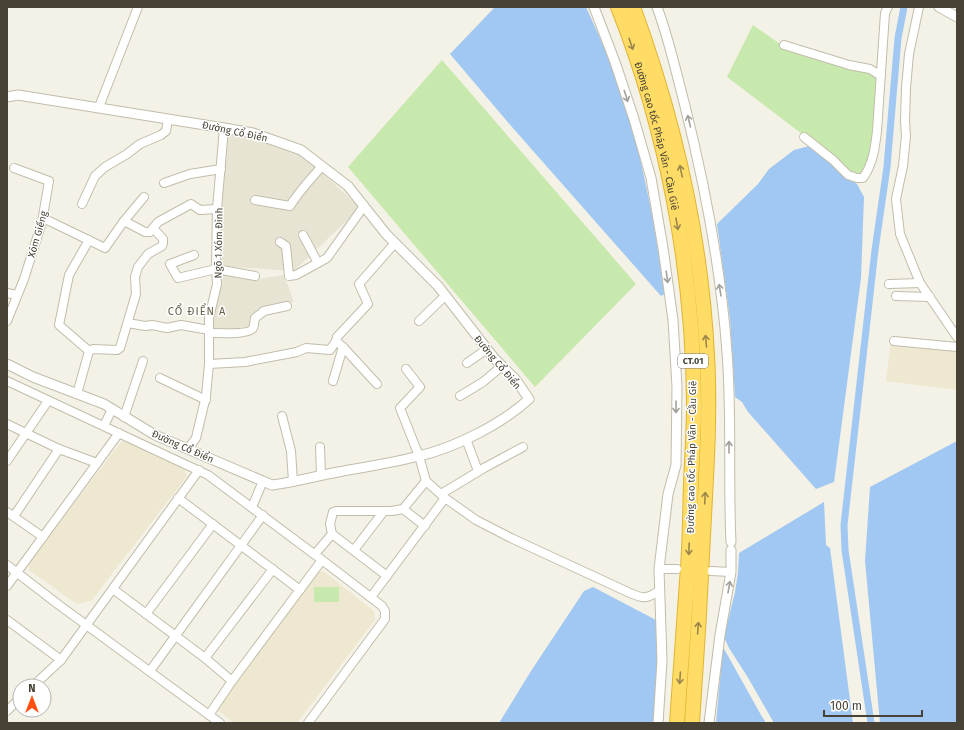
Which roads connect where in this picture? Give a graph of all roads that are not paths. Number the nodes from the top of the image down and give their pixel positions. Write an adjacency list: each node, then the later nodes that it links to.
1 (138, 7): 13 (street)
2 (594, 7): 108 (street, one-way to 108)
3 (618, 7): 132 (highway, Đường cao tốc Pháp Vân - Cầu Giẽ / CT.01, one-way to 132)
4 (633, 7): 133 (highway, Đường cao tốc Pháp Vân - Cầu Giẽ / CT.01, one-way to 4)
5 (657, 7): 111 (street, one-way to 5)
6 (888, 7): 11 (street)
7 (920, 7): 37 (street)
8 (939, 7): 9 (street)
9 (957, 17)
10 (784, 45): 11 (street)
11 (881, 76): 16 (street)
12 (7, 97): 13 (street, Đường Cổ Điển)
13 (98, 107): 14 (street, Đường Cổ Điển)
14 (168, 119): 15 (street, Đường Cổ Điển); 23 (street)
15 (224, 128): 17 (street, Đường Cổ Điển); 19 (street, Ngõ 1 Xóm Đình)
16 (804, 137)
17 (322, 166): 22 (street); 24 (street, Đường Cổ Điển)
18 (14, 168): 26 (street, Xóm Giếng)
19 (221, 169): 20 (street); 25 (street, Ngõ 1 Xóm Đình)
20 (164, 183)
21 (144, 197): 27 (street)
22 (255, 200)
23 (82, 204)
24 (364, 206): 32 (street, Đường Cổ Điển); 34 (street)
25 (218, 209): 28 (street, Ngõ 1 Xóm Đình); 35 (street, Ngõ 1 Xóm Đình)
26 (43, 218): 30 (street); 40 (street, Xóm Giếng)
27 (124, 220): 28 (street); 30 (street)
28 (153, 228): 47 (street)
29 (303, 235): 34 (street)
30 (89, 240): 55 (street)
31 (280, 242): 34 (street)
32 (395, 243): 41 (street, Đường Cổ Điển); 50 (street)
33 (194, 255): 35 (street, Ngõ 1 Xóm Đình)
34 (318, 262)
35 (216, 269): 36 (street, Ngõ 1 Xóm Đình); 48 (street, Ngõ 1 Xóm Đình)
36 (255, 276)
37 (920, 283): 38 (street); 43 (street)
38 (890, 284)
39 (7, 293): 40 (street)
40 (17, 295): 45 (street, Xóm Giếng)
41 (445, 296): 46 (street); 54 (street, Đường Cổ Điển)
42 (896, 296): 43 (street)
43 (930, 298): 49 (street)
44 (287, 306): 48 (street)
45 (7, 321)
46 (419, 321)
47 (128, 322): 48 (street); 55 (street)
48 (209, 332): 59 (street, Ngõ 1 Xóm Đình)
49 (956, 332)
50 (336, 341): 52 (street); 59 (street)
51 (894, 341): 53 (street)
52 (343, 347): 64 (street); 65 (street)
53 (957, 347)
54 (487, 349): 57 (street); 60 (street, Đường Cổ Điển)
55 (89, 351): 66 (street)
56 (143, 361): 72 (street)
57 (467, 363)
58 (7, 364): 66 (street, Đường Cổ Điển)
59 (209, 364): 68 (street, Ngõ 1 Xóm Đình)
60 (502, 366): 67 (street); 77 (street, Đường Cổ Điển)
61 (406, 369): 82 (street)
62 (160, 378): 68 (street)
63 (7, 381): 69 (street)
64 (333, 381)
65 (377, 384)
66 (77, 394): 70 (street, Đường Cổ Điển)
67 (460, 396)
68 (206, 400): 81 (street, Ngõ 1 Xóm Đình)
69 (48, 401): 74 (street); 75 (street)
70 (112, 409): 72 (street, Đường Cổ Điển); 74 (street)
71 (282, 416): 90 (street)
72 (124, 417): 81 (street, Đường Cổ Điển)
73 (7, 424): 75 (street)
74 (104, 426): 76 (street)
75 (27, 433): 80 (street); 83 (street)
76 (119, 433): 84 (street); 85 (street)
77 (466, 439): 82 (street, Đường Cổ Điển); 86 (street)
78 (320, 447): 87 (street)
79 (523, 447): 86 (street)
80 (59, 449): 84 (street); 96 (street)
81 (188, 449): 88 (street, Đường Cổ Điển)
82 (419, 456): 87 (street, Đường Cổ Điển); 89 (street)
83 (7, 461)
84 (96, 463): 101 (street)
85 (199, 470): 92 (street); 93 (street)
86 (478, 471): 91 (street)
87 (321, 475): 90 (street, Đường Cổ Điển)
88 (263, 481): 90 (street, Đường Cổ Điển); 93 (street)
89 (426, 481): 91 (street); 94 (street)
90 (293, 482)
91 (443, 496): 99 (street); 117 (street)
92 (178, 498): 98 (street); 115 (street)
93 (252, 507): 97 (street)
94 (403, 509): 95 (street); 99 (street)
95 (384, 511): 100 (street); 103 (street)
96 (10, 514): 101 (street)
97 (263, 515): 102 (street); 104 (street)
98 (213, 524): 102 (street); 119 (street)
99 (425, 526): 113 (street)
100 (332, 534): 103 (street); 104 (street)
101 (43, 537): 112 (street)
102 (241, 545): 107 (street); 122 (street)
103 (354, 550): 113 (street)
104 (315, 554): 105 (street)
105 (322, 560): 116 (street); 118 (street)
106 (7, 565): 112 (street)
107 (273, 569): 116 (street); 123 (street)
108 (659, 569): 109 (street); 117 (street)
109 (678, 569)
110 (711, 571): 111 (street)
111 (731, 572): 134 (street, one-way to 111)
112 (17, 573): 114 (street); 121 (street)
113 (387, 576): 118 (street)
114 (7, 586)
115 (113, 589): 119 (street); 121 (street)
116 (300, 590): 127 (street)
117 (659, 591): 131 (street)
118 (371, 597): 130 (street)
119 (146, 614): 122 (street)
120 (7, 620): 124 (street)
121 (86, 625): 124 (street); 125 (street)
122 (175, 636): 123 (street); 125 (street)
123 (205, 658): 127 (street)
124 (61, 660): 126 (street)
125 (150, 671): 128 (street)
126 (42, 678)
127 (232, 681): 128 (street)
128 (209, 715): 129 (street)
129 (220, 723)
130 (308, 723)
131 (658, 723)
132 (676, 723)
133 (692, 723)
134 (709, 723)

